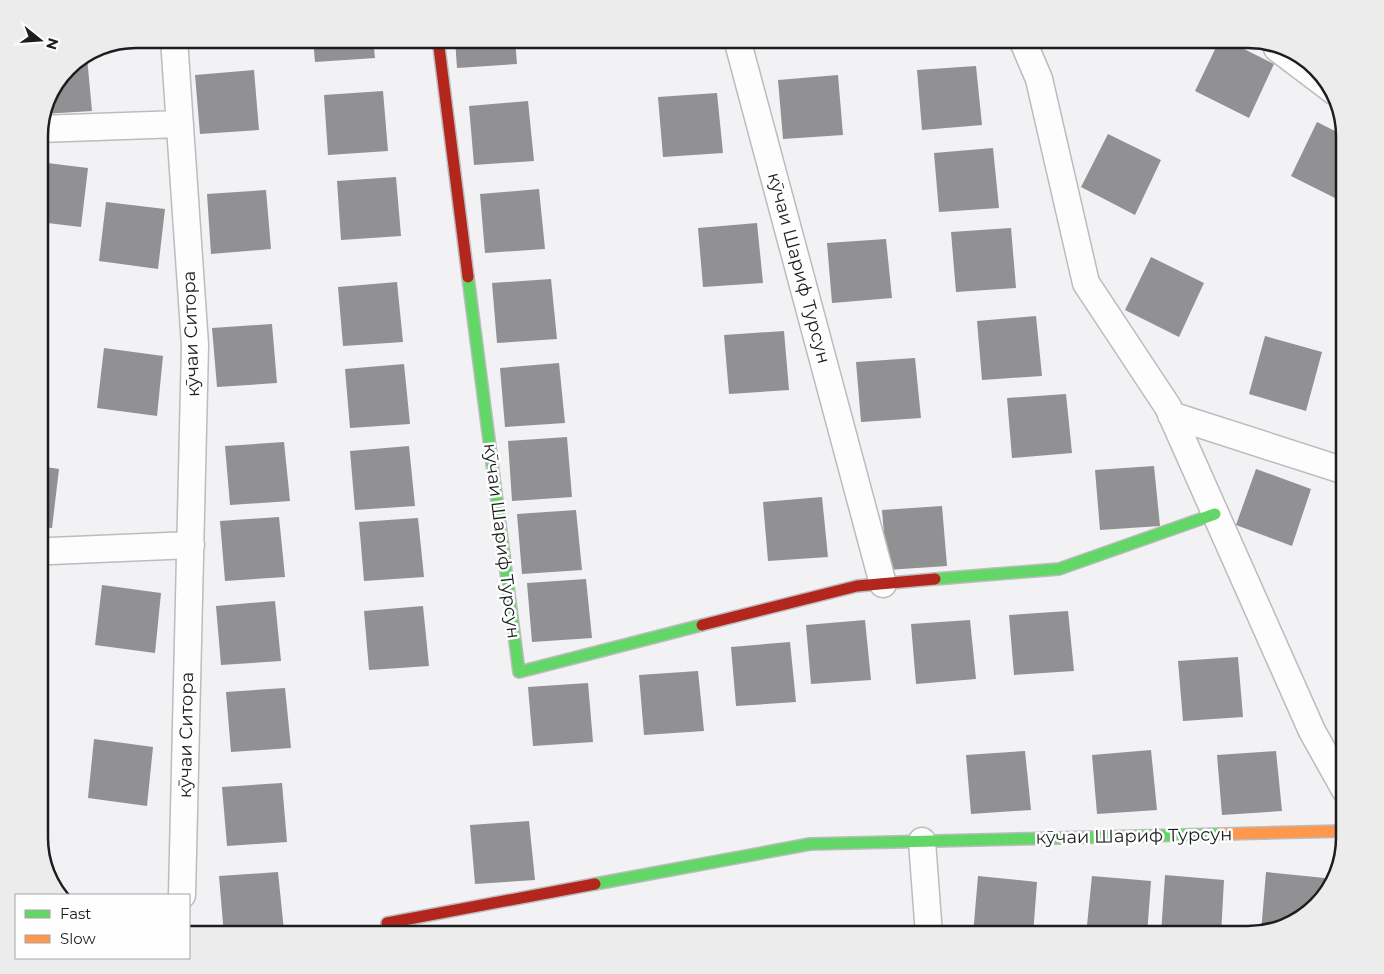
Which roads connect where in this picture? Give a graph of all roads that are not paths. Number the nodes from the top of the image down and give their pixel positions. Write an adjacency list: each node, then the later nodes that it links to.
1 (175, 48): 7 (street, кӯчаи Ситора)
2 (439, 48): 14 (street, кӯчаи Шариф Турсун)
3 (740, 48): 14 (street, кӯчаи Шариф Турсун)
4 (1026, 48): 9 (street)
5 (1292, 60): 6 (street)
6 (1311, 73)
7 (180, 124): 8 (street); 12 (street, кӯчаи Ситора)
8 (48, 129)
9 (1171, 415): 10 (street); 11 (street)
10 (1336, 468)
11 (1215, 514): 14 (street, кӯчаи Шариф Турсун); 15 (street)
12 (190, 545): 13 (street); 18 (street, кӯчаи Ситора)
13 (48, 552)
14 (883, 584)
15 (1336, 774)
16 (1336, 831): 17 (street, кӯчаи Шариф Турсун)
17 (922, 841): 19 (street, кӯчаи Шариф Турсун); 20 (street)
18 (182, 894)
19 (387, 923)
20 (928, 926)

